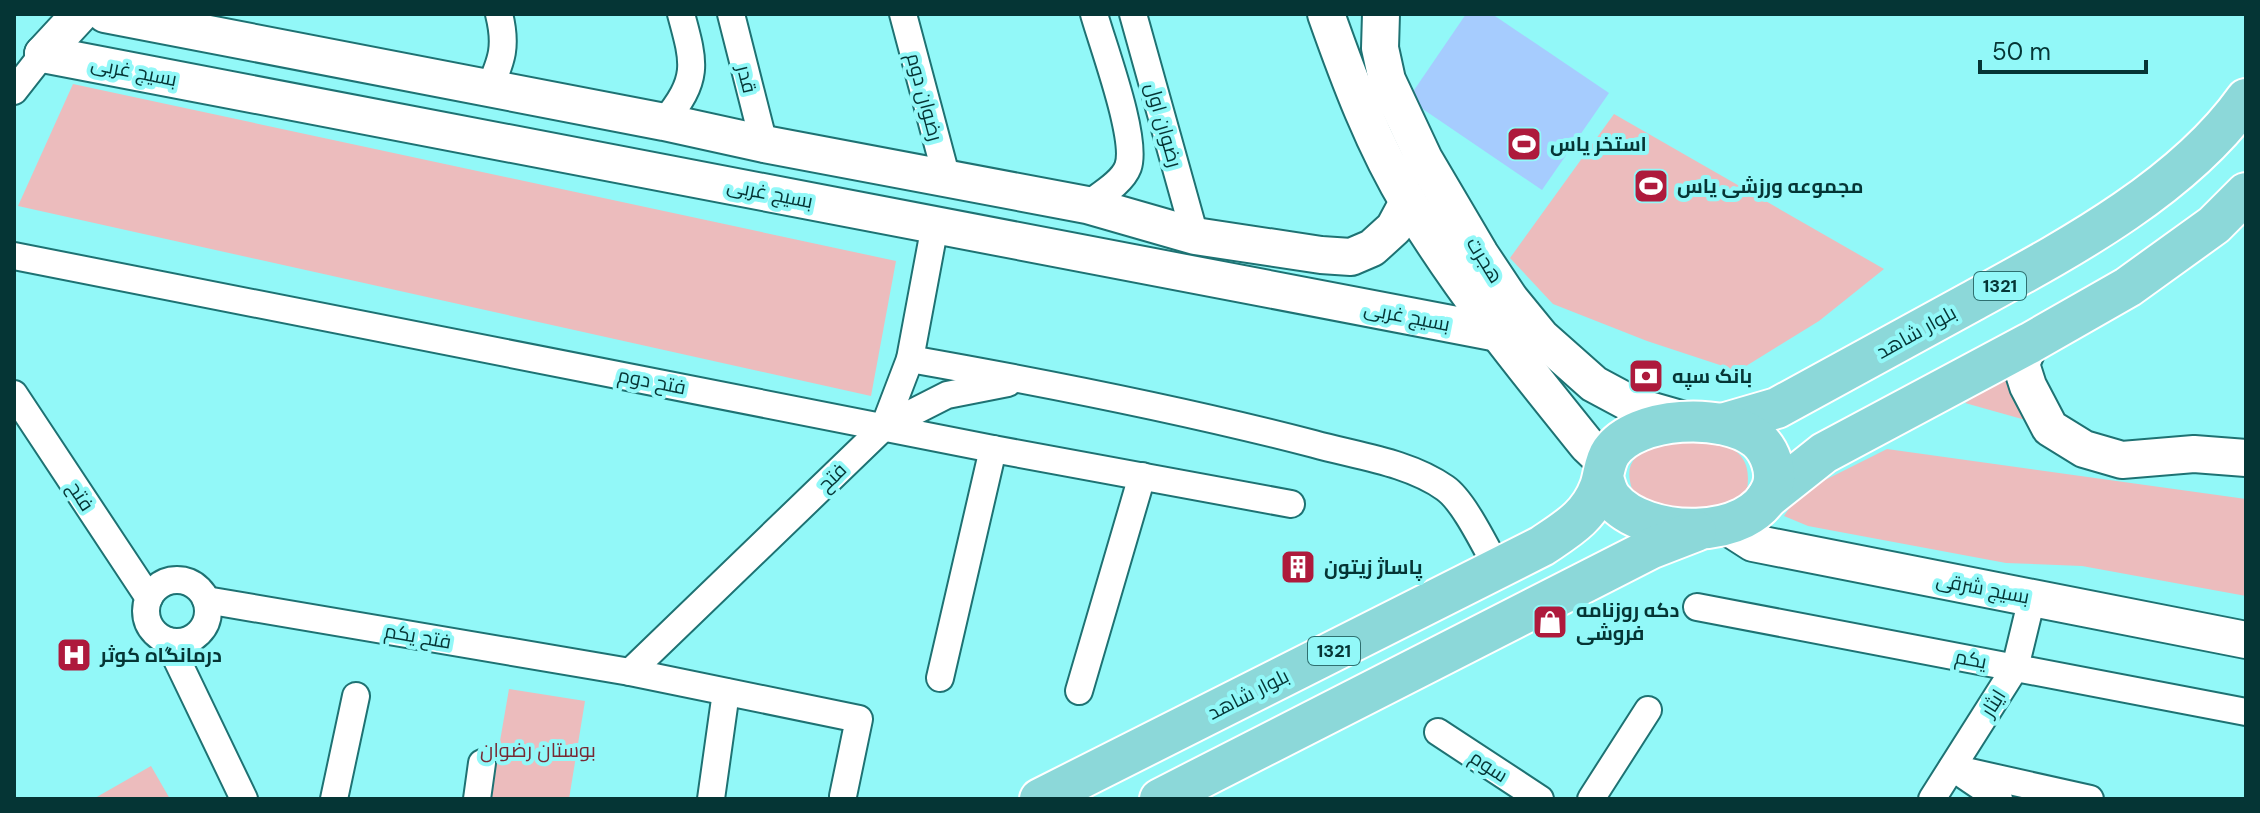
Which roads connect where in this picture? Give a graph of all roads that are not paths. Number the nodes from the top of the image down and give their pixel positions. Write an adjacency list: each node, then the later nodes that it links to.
1 (80, 14): 13 (main road)
2 (105, 14): 14 (main road)
3 (499, 14): 14 (street)
4 (681, 14): 17 (street)
5 (731, 14): 18 (street, قدر)
6 (903, 14): 19 (street, رضوان دوم)
7 (1094, 14): 22 (street, رضوان اول)
8 (1133, 14): 24 (street, رضوان اول)
9 (1326, 14): 21 (main road, هجرت)
10 (1333, 14): 11 (main road)
11 (1367, 14)
12 (1381, 14): 31 (main road, هجرت)
13 (43, 54): 15 (street); 23 (main road, بسیج غربی)
14 (489, 89): 17 (main road)
15 (14, 91)
16 (2246, 99): 31 (main road, بلوار شاهد / 1321)
17 (664, 122): 18 (main road)
18 (764, 144): 19 (main road)
19 (947, 179): 22 (main road); 23 (main road)
20 (2246, 193): 27 (main road, 1321)
21 (1408, 202): 24 (main road); 26 (main road, هجرت)
22 (1087, 205): 24 (main road)
23 (935, 225): 26 (main road, بسیج غربی); 28 (street, فتح)
24 (1195, 236)
25 (14, 256): 32 (street, فتح دوم)
26 (1498, 333): 35 (main road, هجرت)
27 (2030, 343): 34 (main road); 38 (main road, 1321)
28 (910, 359): 29 (street); 32 (street, فتح)
29 (1023, 379): 32 (street); 39 (street)
30 (14, 394): 41 (street, فتح)
31 (1708, 423): 35 (main road); 38 (main road)
32 (884, 427): 33 (street, فتح دوم); 48 (street, فتح)
33 (993, 449): 36 (street, فتح دوم); 49 (street)
34 (2246, 458)
35 (1604, 470): 38 (main road); 39 (main road, بلوار شاهد / 1321)
36 (1142, 476): 37 (street, فتح دوم); 50 (street)
37 (1291, 504)
38 (1735, 517): 40 (main road, بسیج شرقی); 64 (main road, 1321)
39 (1498, 569): 63 (main road, بلوار شاهد / 1321)
40 (2035, 589): 44 (main road, بسیج شرقی); 45 (main road, بسیج شرقی); 47 (street, ایثار)
41 (149, 598): 42 (street); 46 (street)
42 (206, 600): 46 (street); 48 (street, فتح یکم)
43 (1697, 607): 47 (street, یکم)
44 (2246, 616)
45 (2246, 640)
46 (168, 641): 59 (street)
47 (2015, 668): 54 (street, یکم); 57 (street, ایثار)
48 (630, 672): 51 (street, فتح یکم)
49 (940, 678)
50 (1079, 691)
51 (726, 692): 58 (street, فتح یکم); 62 (street)
52 (356, 696): 60 (street)
53 (1648, 710): 66 (street)
54 (2246, 712)
55 (1438, 732): 65 (street, سوم)
56 (482, 763): 61 (street)
57 (1952, 768): 67 (street, ایثار); 68 (street); 69 (street)
58 (843, 796)
59 (247, 798)
60 (334, 799)
61 (477, 799)
62 (711, 799)
63 (1040, 799)
64 (1160, 799)
65 (1540, 799)
66 (1591, 799)
67 (1932, 799)
68 (1999, 799)
69 (2090, 799)

